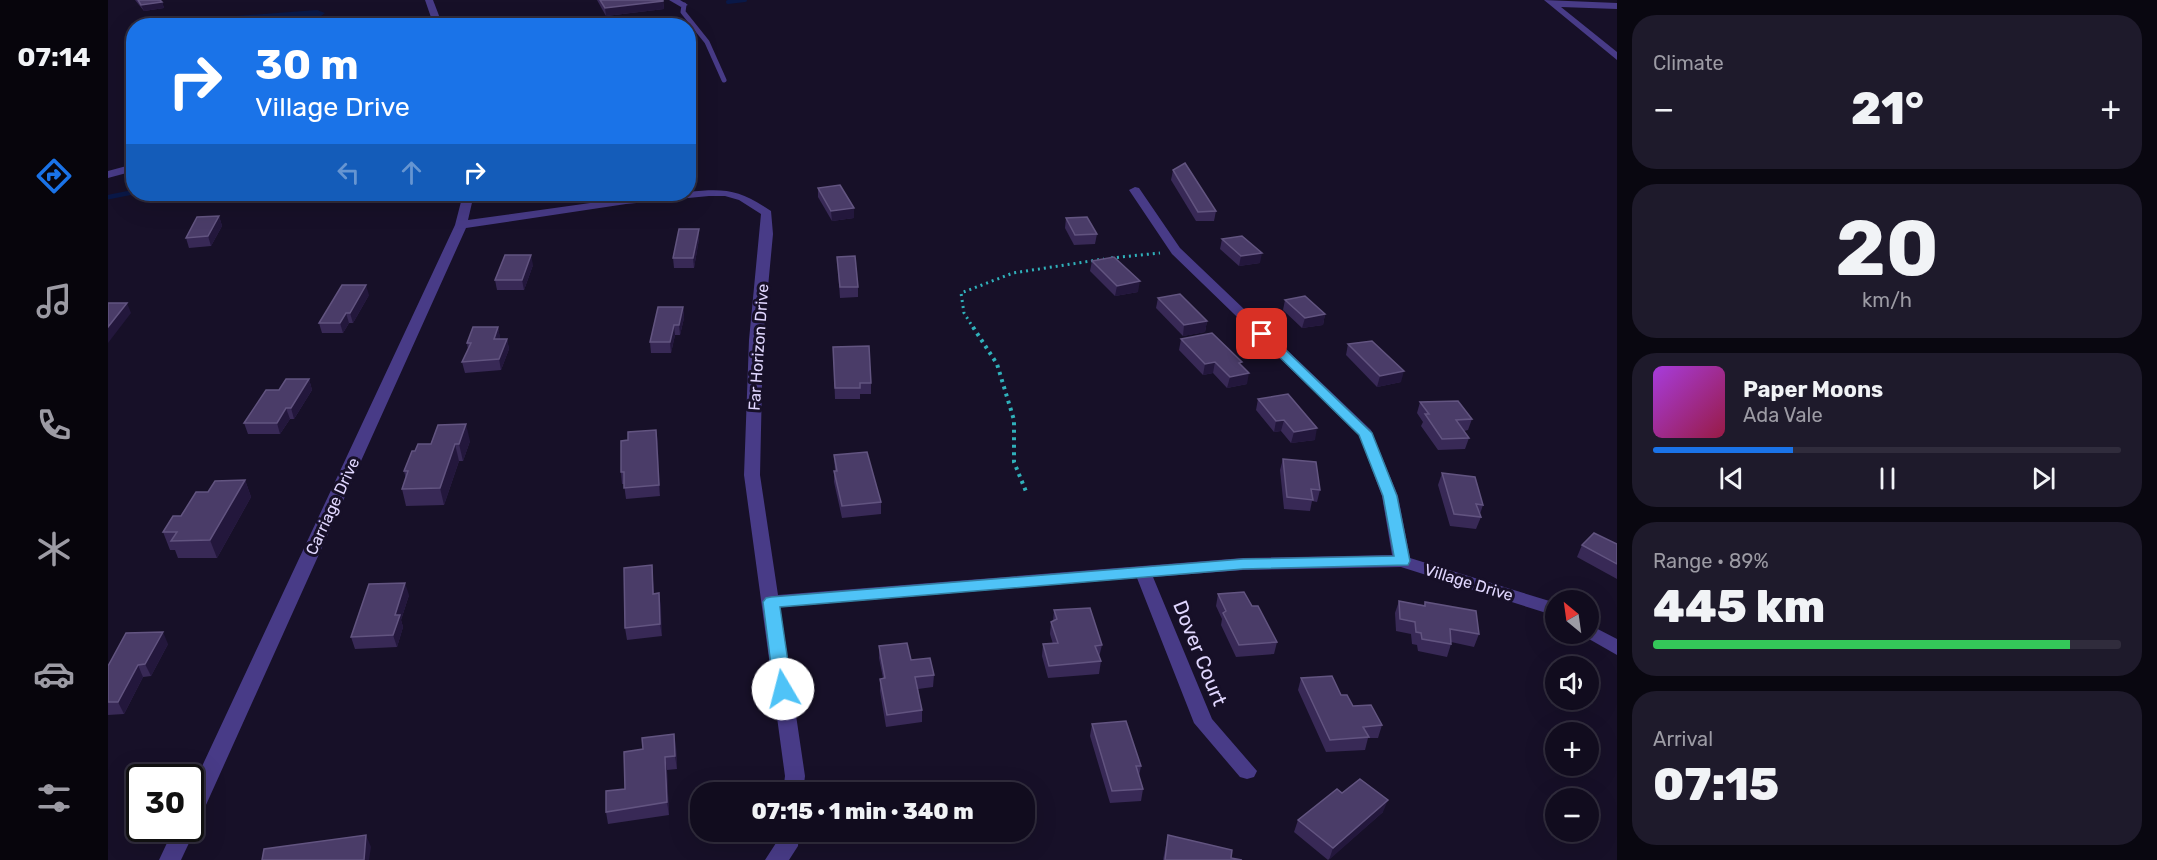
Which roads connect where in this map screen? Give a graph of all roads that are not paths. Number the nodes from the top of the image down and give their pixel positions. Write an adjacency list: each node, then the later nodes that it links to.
1 (429, 0): 6 (street)
2 (673, 0): 4 (street)
3 (1551, 2): 5 (street); 9 (street)
4 (684, 5): 7 (lane)
5 (1617, 6)
6 (436, 18)
7 (688, 18)
8 (696, 28): 10 (lane)
9 (1617, 57)
10 (724, 80)
11 (126, 169): 12 (street)
12 (108, 175)
13 (1136, 190): 18 (street)
14 (696, 194): 20 (street, Far Horizon Drive)
15 (466, 201): 17 (street, Carriage Drive)
16 (626, 201): 17 (street, Far Horizon Drive)
17 (461, 225): 26 (street, Carriage Drive)
18 (1402, 561): 19 (street, Village Drive); 21 (street, Village Drive)
19 (1143, 573): 20 (street, Village Drive); 24 (street, Dover Court)
20 (771, 602): 25 (street, Far Horizon Drive)
21 (1545, 606)
22 (1599, 637): 23 (street)
23 (1617, 648)
24 (1247, 771)
25 (794, 782)
26 (204, 785)
27 (178, 842): 29 (street)
28 (788, 842): 30 (street)
29 (170, 860)
30 (776, 860)

